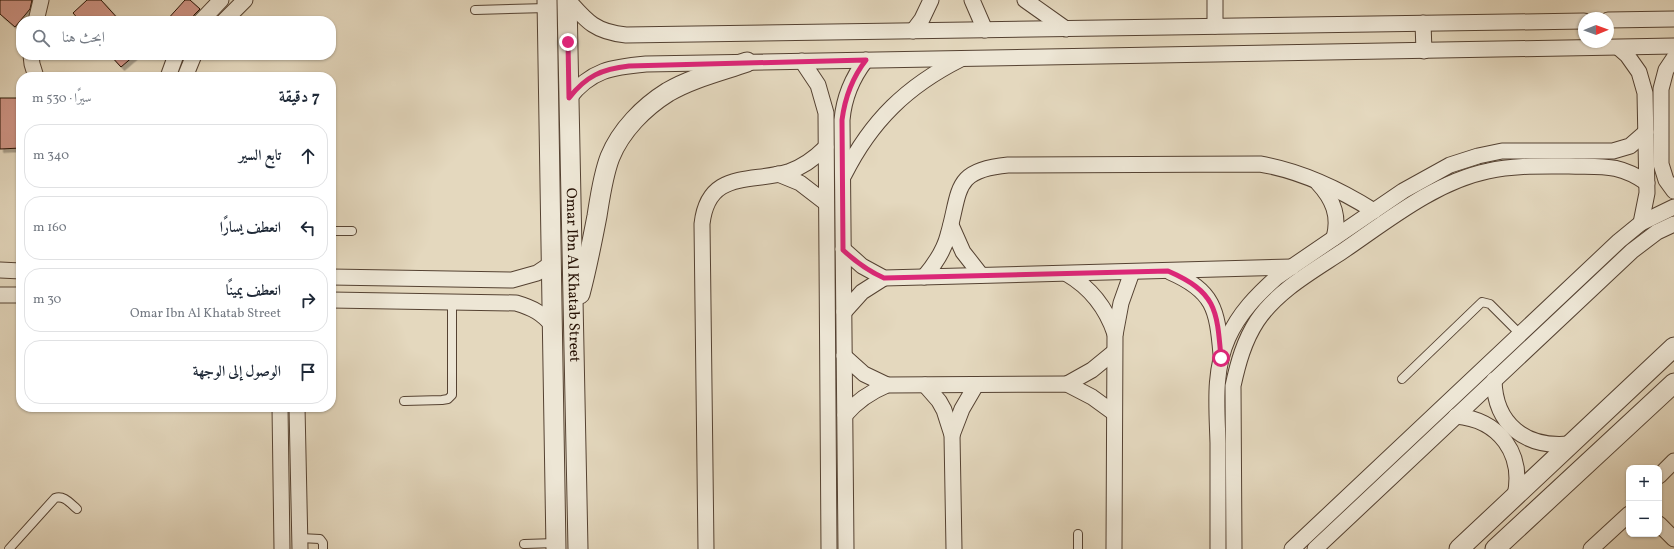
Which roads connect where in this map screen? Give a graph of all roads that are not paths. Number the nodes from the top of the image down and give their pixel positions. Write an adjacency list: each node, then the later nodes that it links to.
1 (41, 0): 11 (street)
2 (221, 0): 12 (street)
3 (245, 0): 13 (street)
4 (567, 0): 21 (street); 36 (street, Omar Ibn Al Khatab Street)
5 (931, 0): 21 (street)
6 (972, 0): 20 (street)
7 (1025, 0): 19 (street)
8 (1215, 0): 18 (street)
9 (547, 4): 10 (lane); 56 (street, Omar Ibn Al Khatab Street)
10 (475, 10)
11 (37, 16)
12 (205, 16)
13 (229, 16)
14 (1674, 19): 16 (street)
15 (1578, 20): 17 (street)
16 (1614, 20)
17 (1423, 23): 18 (street); 24 (street)
18 (1215, 26): 19 (street)
19 (1066, 29): 20 (street)
20 (986, 30): 21 (street)
21 (913, 31)
22 (1674, 46): 23 (street)
23 (1618, 48): 24 (street); 37 (street)
24 (1424, 51): 25 (street)
25 (964, 58): 30 (street); 40 (street)
26 (1674, 58): 44 (street)
27 (32, 60): 33 (street)
28 (174, 60): 34 (street)
29 (192, 60): 35 (street)
30 (866, 60): 31 (street); 40 (street)
31 (802, 61): 32 (street); 38 (street)
32 (748, 62): 36 (street); 74 (street)
33 (34, 72)
34 (170, 72)
35 (187, 72)
36 (569, 98): 74 (street, Omar Ibn Al Khatab Street)
37 (1646, 132): 42 (street); 43 (street)
38 (826, 147): 39 (street); 45 (street)
39 (778, 174): 45 (street); 124 (street)
40 (842, 178): 55 (street)
41 (1316, 180): 48 (street); 51 (street); 54 (street)
42 (1647, 183): 46 (street); 49 (street)
43 (1403, 191): 46 (street); 48 (street)
44 (1674, 191)
45 (826, 203): 110 (street)
46 (1413, 204): 91 (street)
47 (1674, 207): 49 (street)
48 (1374, 210): 54 (street)
49 (1641, 223): 71 (street)
50 (1674, 224): 73 (street)
51 (951, 225): 63 (street); 65 (street)
52 (336, 231): 53 (lane)
53 (352, 231)
54 (1334, 238): 57 (street)
55 (843, 250): 66 (street); 72 (street)
56 (552, 263): 64 (street); 75 (street, Omar Ibn Al Khatab Street)
57 (1292, 267): 60 (street); 81 (street)
58 (0, 270): 59 (street)
59 (16, 271)
60 (1168, 271): 61 (street); 81 (street)
61 (1132, 272): 62 (street); 77 (street)
62 (1067, 274): 63 (street); 77 (street)
63 (981, 276): 65 (street)
64 (336, 277)
65 (924, 277): 66 (street)
66 (884, 278): 72 (street)
67 (0, 294): 68 (street)
68 (16, 295)
69 (336, 300): 70 (street)
70 (452, 302): 75 (street); 89 (lane)
71 (1553, 303): 73 (street); 76 (street)
72 (844, 312): 80 (street)
73 (1564, 314): 83 (street)
74 (574, 318): 104 (street, Omar Ibn Al Khatab Street)
75 (553, 326): 103 (street, Omar Ibn Al Khatab Street)
76 (1520, 334): 82 (lane); 106 (street)
77 (1115, 335): 79 (street)
78 (1674, 346): 102 (street)
79 (1114, 352): 85 (street); 94 (street)
80 (844, 356): 88 (street); 95 (street)
81 (1221, 358): 90 (street)
82 (1402, 378)
83 (1494, 380): 96 (street); 97 (street)
84 (1674, 383): 135 (street)
85 (1067, 384): 87 (street); 94 (street)
86 (925, 385): 87 (street); 88 (street); 99 (street)
87 (976, 385): 99 (street)
88 (887, 386): 95 (street)
89 (404, 401)
90 (1217, 402): 91 (street); 130 (street)
91 (1233, 402): 131 (street)
92 (280, 412): 101 (street)
93 (297, 412): 100 (street)
94 (1114, 414): 129 (street)
95 (845, 415): 111 (street)
96 (1456, 416): 98 (street); 108 (street)
97 (1505, 418): 98 (street); 102 (street)
98 (1494, 429): 109 (street)
99 (952, 435): 127 (street)
100 (298, 441): 101 (street); 117 (street)
101 (280, 442): 121 (street)
102 (1569, 444): 109 (street)
103 (554, 451): 104 (street); 119 (street, Omar Ibn Al Khatab Street)
104 (576, 451): 123 (street, Omar Ibn Al Khatab Street)
105 (1674, 461): 107 (street)
106 (1382, 464): 108 (street); 132 (street)
107 (1662, 473)
108 (1392, 476): 133 (street)
109 (1515, 496): 134 (street)
110 (829, 499): 111 (street); 125 (street)
111 (846, 499): 126 (street)
112 (77, 509): 120 (lane)
113 (1626, 516): 136 (street)
114 (1662, 527): 116 (street)
115 (1078, 534): 128 (lane)
116 (1674, 539)
117 (300, 544): 122 (lane)
118 (524, 544): 119 (lane)
119 (556, 546)
120 (9, 549)
121 (282, 549)
122 (323, 549)
123 (578, 549)
124 (706, 549)
125 (829, 549)
126 (846, 549)
127 (954, 549)
128 (1078, 549)
129 (1114, 549)
130 (1218, 549)
131 (1234, 549)
132 (1292, 549)
133 (1315, 549)
134 (1459, 549)
135 (1495, 549)
136 (1591, 549)

